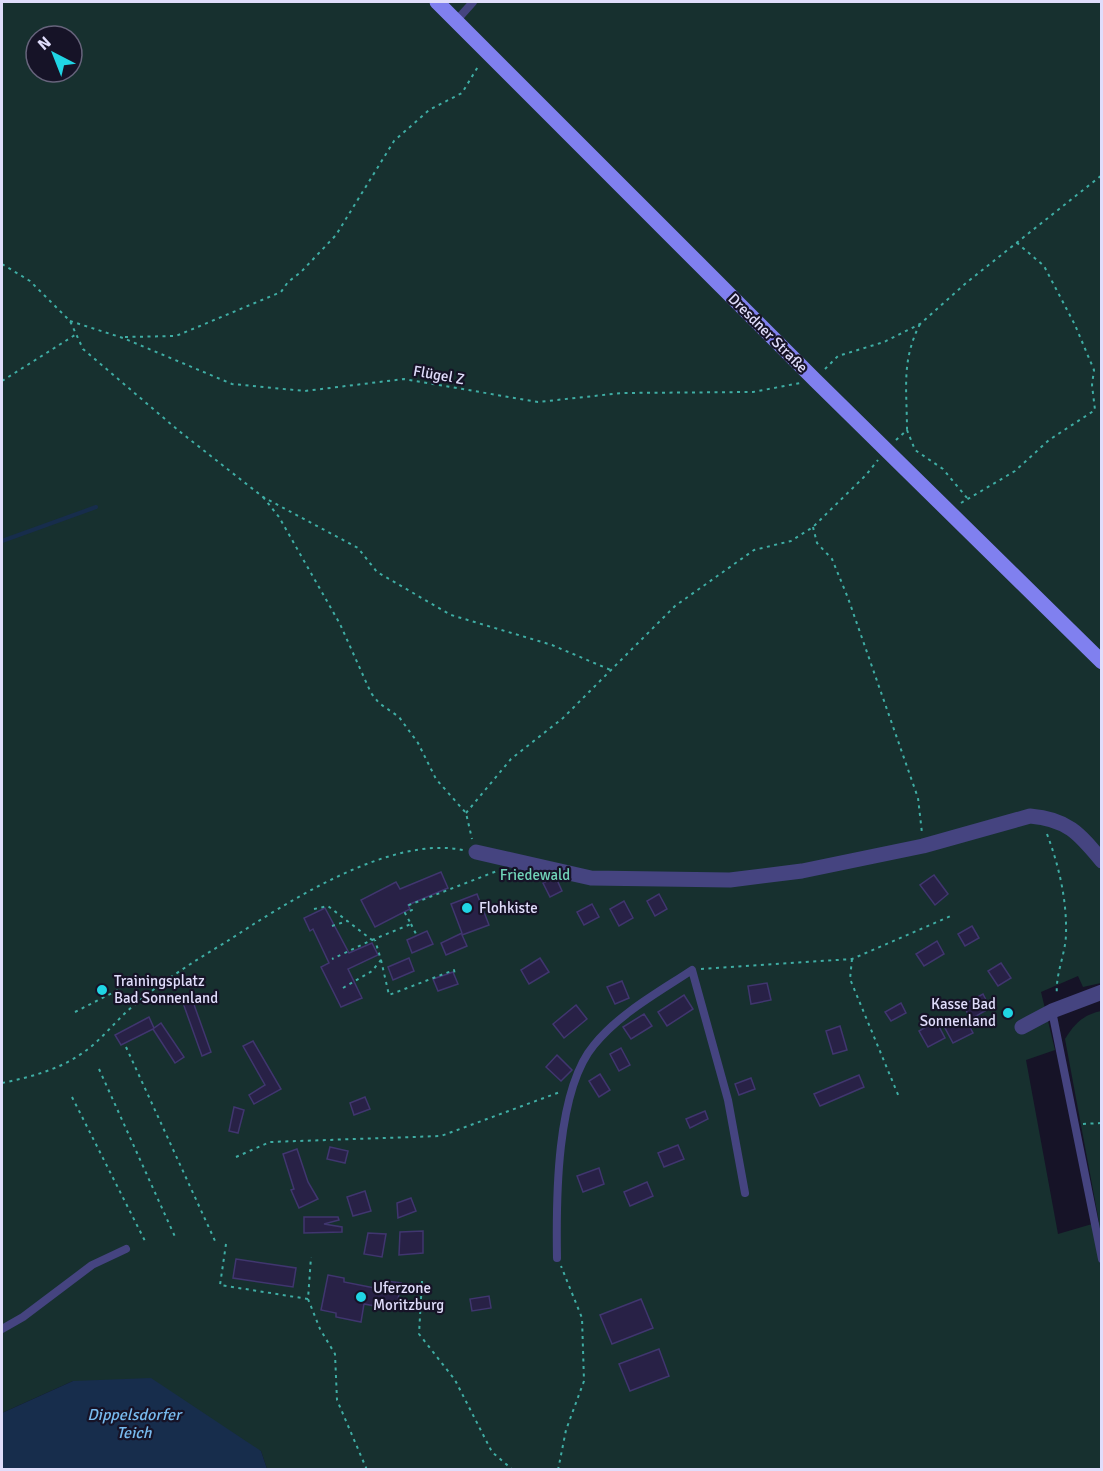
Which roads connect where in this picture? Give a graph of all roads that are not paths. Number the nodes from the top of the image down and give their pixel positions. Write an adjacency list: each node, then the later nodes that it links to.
1 (437, 2): 3 (main road, Dresdner Straße)
2 (473, 2): 3 (lane)
3 (456, 21): 4 (main road, Dresdner Straße)
4 (1101, 662)
5 (476, 852): 6 (street)
6 (1101, 861)
7 (1101, 992): 8 (street)
8 (1055, 1010): 9 (street); 13 (lane)
9 (1022, 1027)
10 (745, 1193): 12 (lane)
11 (126, 1249): 14 (lane)
12 (558, 1257)
13 (1101, 1259)
14 (2, 1329)

